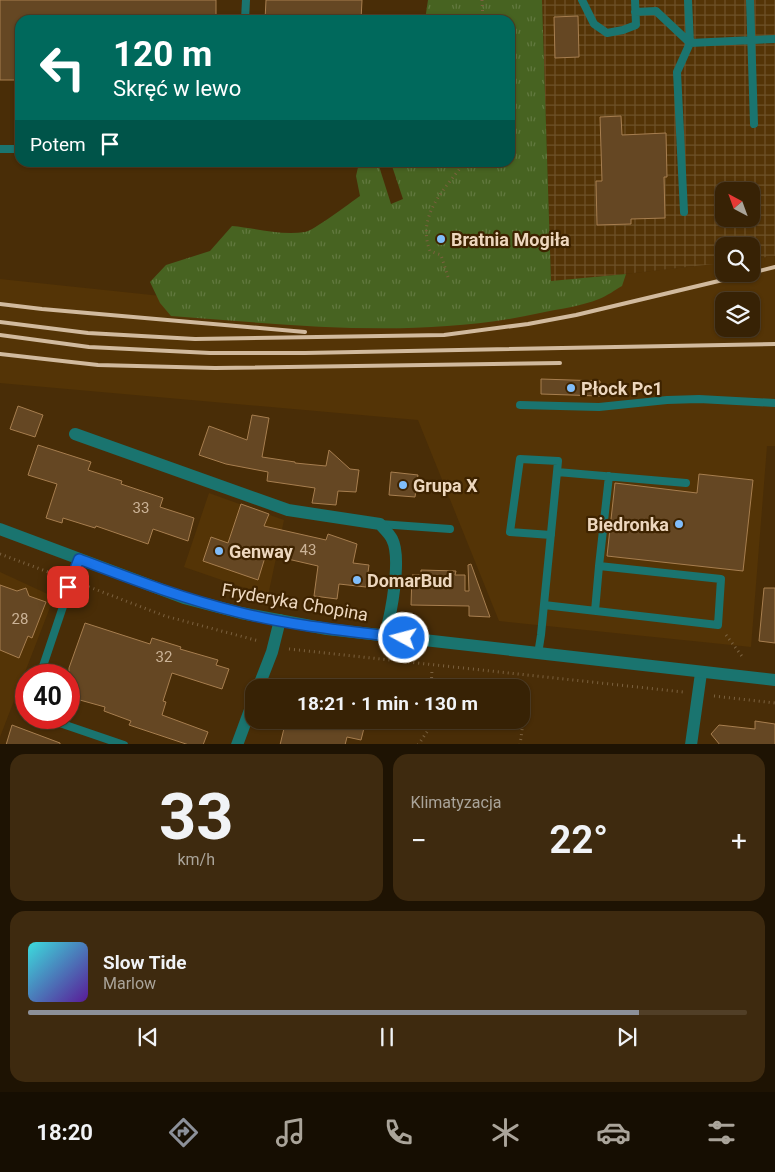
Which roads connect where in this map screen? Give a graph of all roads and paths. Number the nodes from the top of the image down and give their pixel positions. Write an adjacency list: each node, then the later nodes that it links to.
1 (246, 0): 8 (lane)
2 (482, 0): 9 (path)
3 (582, 0): 7 (lane)
4 (635, 0): 7 (lane)
5 (688, 0): 12 (lane)
6 (750, 0): 11 (lane)
7 (635, 12): 12 (lane)
8 (245, 15)
9 (483, 15)
10 (775, 39): 11 (lane)
11 (752, 40): 12 (lane); 13 (lane)
12 (690, 43): 17 (lane)
13 (754, 124)
14 (0, 148): 15 (lane)
15 (15, 148)
16 (461, 167): 18 (path)
17 (684, 212)
18 (448, 276)
19 (775, 403): 20 (lane)
20 (520, 405)
21 (75, 434): 25 (street)
22 (557, 472): 23 (lane); 28 (lane); 28 (lane)
23 (609, 476): 24 (lane); 30 (lane)
24 (686, 483)
25 (380, 524): 27 (lane); 35 (street)
26 (0, 529): 29 (street, Fryderyka Chopina)
27 (450, 529)
28 (551, 535): 31 (lane)
29 (79, 559): 33 (street, Fryderyka Chopina); 38 (lane)
30 (599, 566): 32 (lane); 34 (lane)
31 (544, 605): 32 (lane); 36 (lane)
32 (595, 610): 34 (lane)
33 (280, 620): 35 (street, Fryderyka Chopina); 41 (street)
34 (718, 624): 37 (path)
35 (385, 635): 36 (street, Fryderyka Chopina)
36 (538, 654): 40 (street, Fryderyka Chopina)
37 (744, 658)
38 (44, 664)
39 (432, 670): 42 (path)
40 (700, 673): 43 (street, Fryderyka Chopina); 52 (street)
41 (262, 679)
42 (432, 679)
43 (775, 680)
44 (245, 723): 49 (street)
45 (78, 729): 48 (lane)
46 (429, 729): 50 (path)
47 (522, 729): 51 (path)
48 (124, 744)
49 (237, 744)
50 (418, 744)
51 (520, 744)
52 (692, 744)

